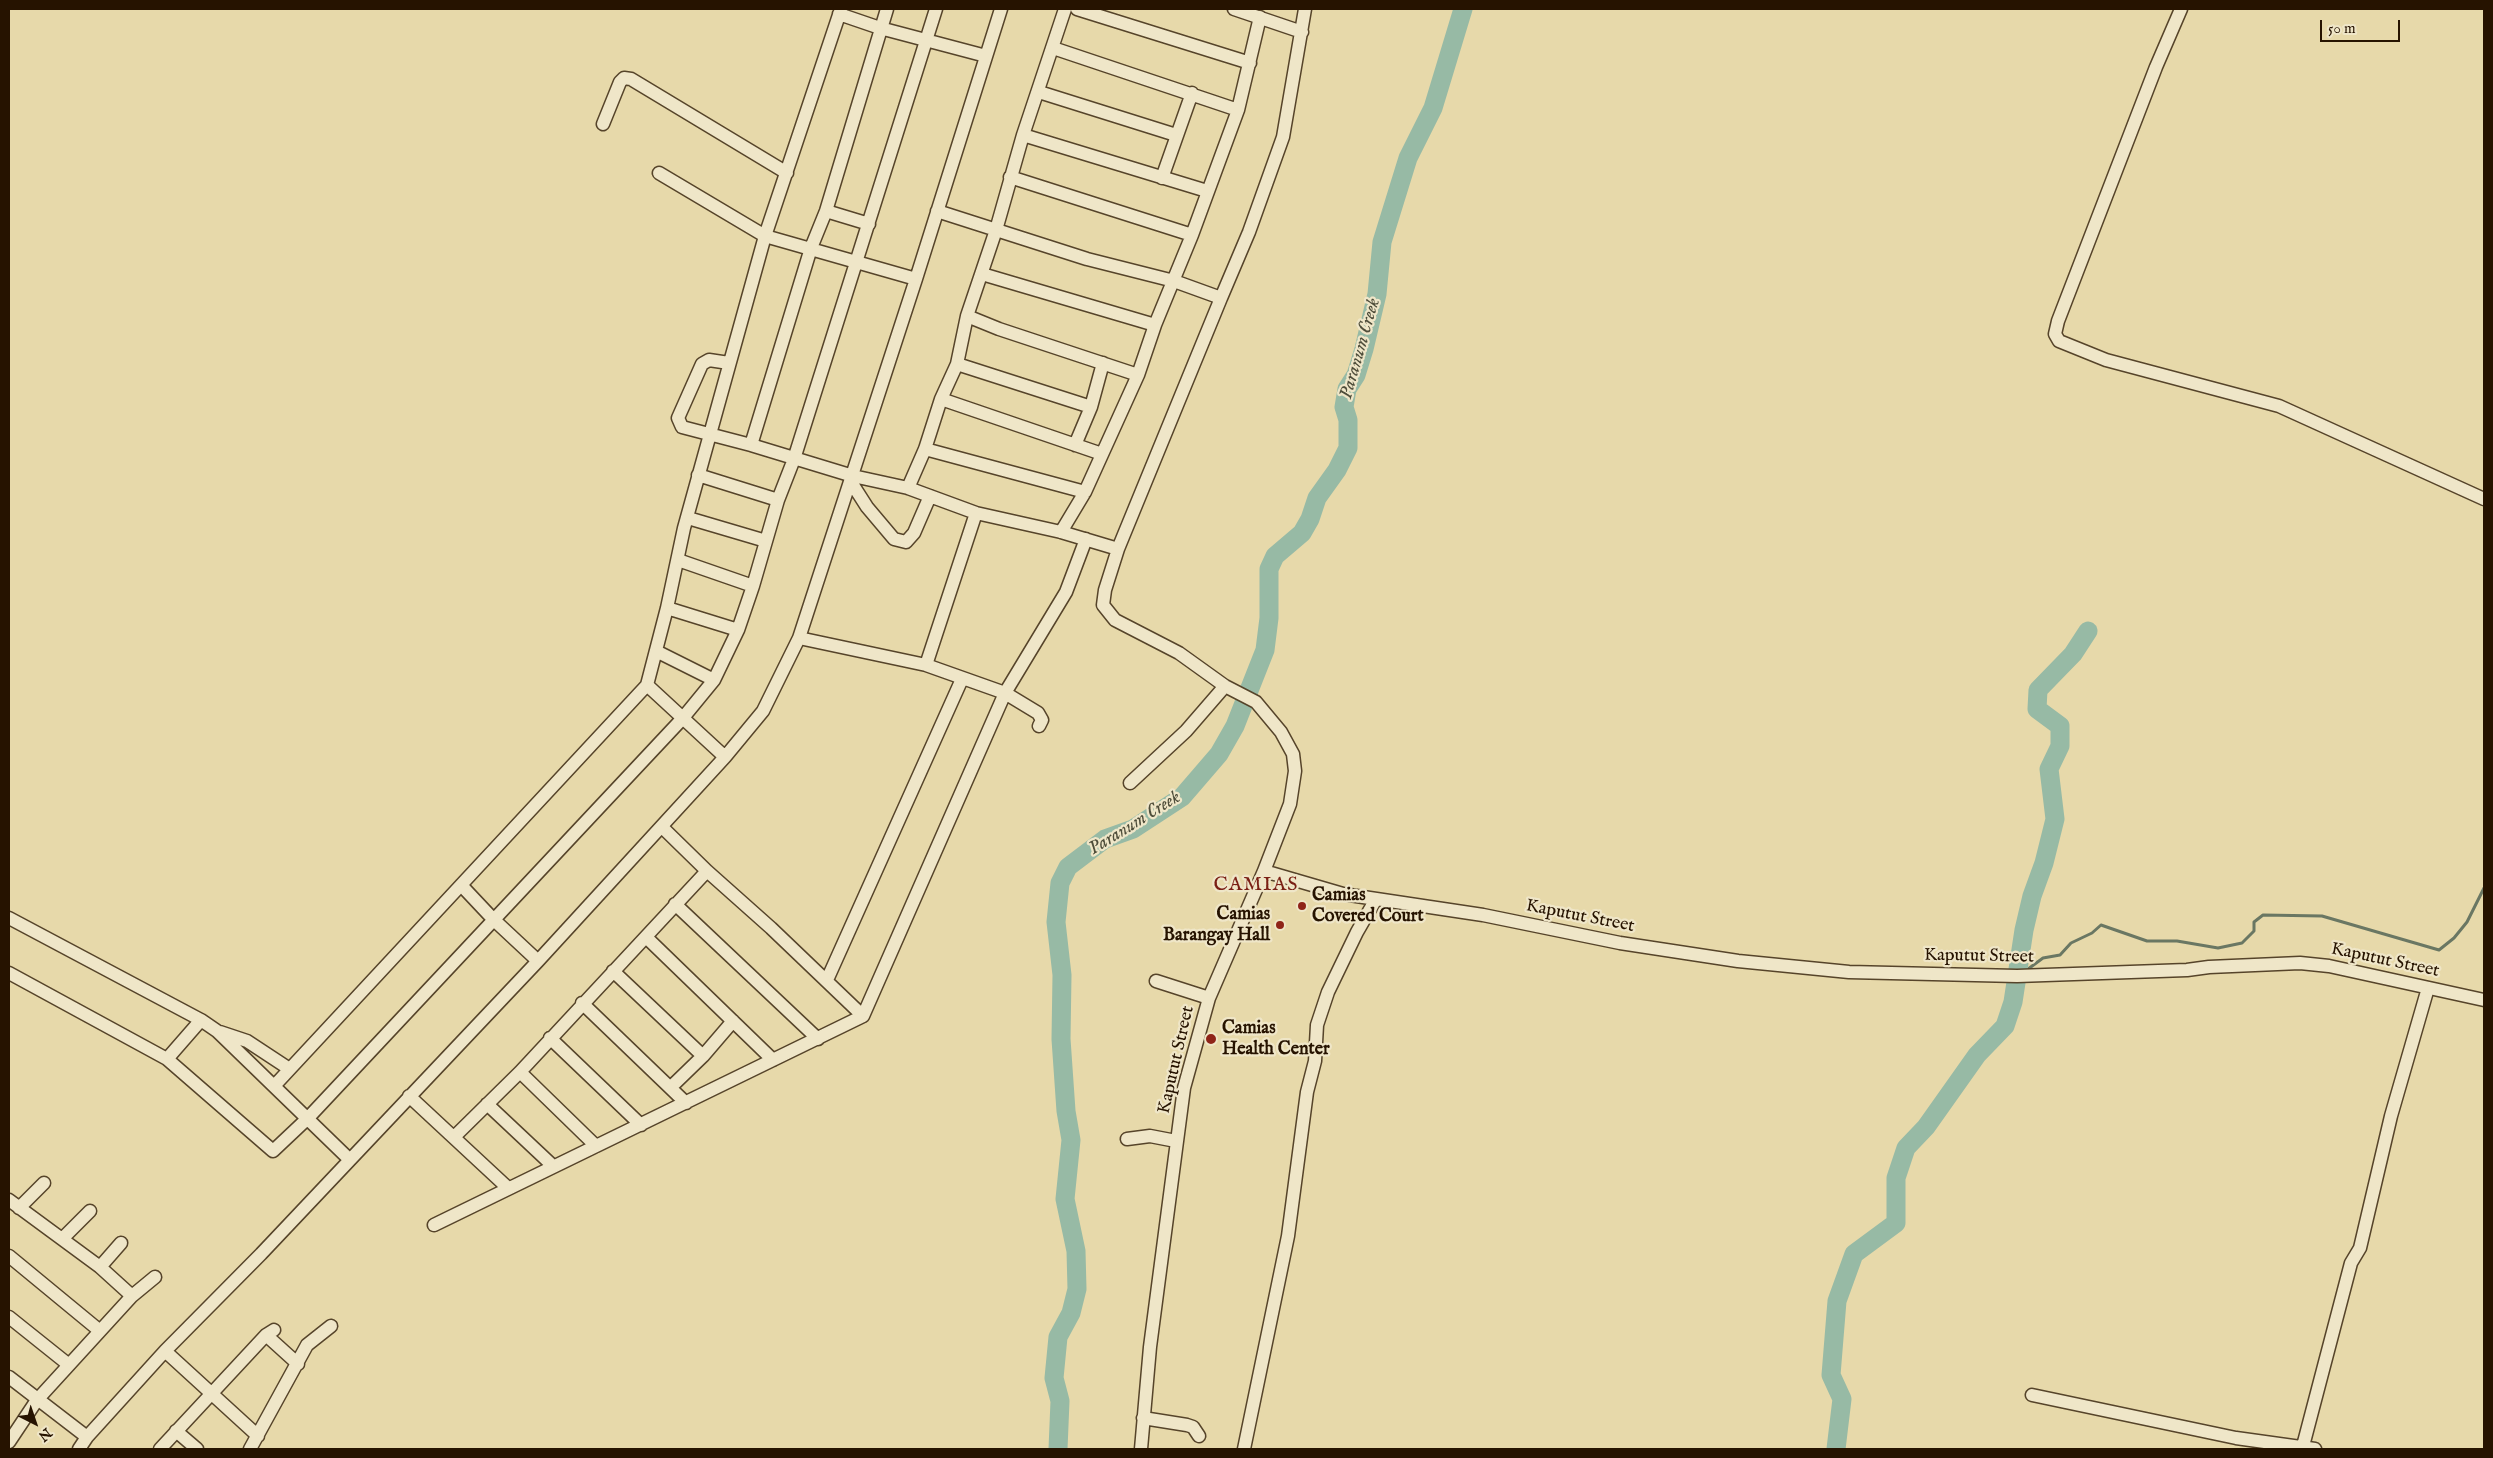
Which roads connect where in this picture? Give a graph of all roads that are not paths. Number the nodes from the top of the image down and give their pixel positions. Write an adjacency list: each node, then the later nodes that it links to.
1 (887, 9): 11 (street)
2 (936, 9): 13 (street)
3 (1001, 9): 15 (street)
4 (1066, 9): 14 (street)
5 (1077, 9): 16 (street)
6 (1234, 9): 10 (street)
7 (1305, 9): 12 (street)
8 (2181, 9): 59 (street)
9 (840, 11): 11 (street); 24 (street)
10 (1260, 17): 12 (street); 16 (street)
11 (880, 28): 13 (street); 28 (street)
12 (1302, 32): 39 (street)
13 (926, 39): 15 (street); 30 (street)
14 (1053, 48): 17 (street); 18 (street)
15 (986, 56): 29 (street)
16 (1250, 63): 19 (street)
17 (1039, 92): 21 (street); 22 (street)
18 (1192, 93): 19 (street); 22 (street)
19 (1238, 110): 27 (street)
20 (603, 124): 24 (street)
21 (1023, 135): 25 (street); 26 (street)
22 (1176, 135): 26 (street)
23 (660, 173): 33 (street)
24 (786, 173): 33 (street)
25 (1010, 177): 31 (street); 32 (street)
26 (1162, 178): 27 (street)
27 (1207, 191): 32 (street)
28 (826, 210): 30 (street); 34 (street)
29 (937, 210): 31 (street); 37 (street)
30 (869, 224): 35 (street)
31 (996, 230): 36 (street); 38 (street)
32 (1192, 235): 38 (street)
33 (765, 236): 34 (street); 42 (street)
34 (810, 248): 35 (street); 49 (street)
35 (856, 260): 37 (street); 53 (street)
36 (982, 274): 40 (street); 41 (street)
37 (916, 279): 55 (street)
38 (1174, 280): 39 (street); 41 (street)
39 (1221, 298): 66 (street)
40 (967, 316): 43 (street); 44 (street)
41 (1155, 325): 45 (street)
42 (729, 363): 48 (street); 48 (street)
43 (1103, 363): 45 (street); 47 (street)
44 (957, 364): 46 (street); 47 (street)
45 (1138, 375): 52 (street)
46 (941, 399): 50 (street); 51 (street)
47 (1091, 407): 50 (street)
48 (710, 433): 49 (street); 54 (street)
49 (751, 445): 53 (street)
50 (1075, 445): 52 (street)
51 (925, 449): 56 (street); 57 (street)
52 (1102, 454): 57 (street)
53 (794, 459): 55 (street); 60 (street)
54 (698, 475): 60 (street); 62 (street)
55 (852, 479): 56 (street); 58 (street); 71 (street)
56 (908, 488): 58 (street)
57 (1085, 492): 63 (street)
58 (930, 496): 61 (street)
59 (2484, 499)
60 (778, 500): 65 (street)
61 (976, 513): 63 (street); 73 (street)
62 (688, 518): 65 (street); 67 (street)
63 (1060, 532): 64 (street)
64 (1086, 539): 66 (street); 78 (street)
65 (766, 541): 68 (street)
66 (1118, 549): 77 (street)
67 (678, 560): 68 (street); 69 (street)
68 (753, 586): 70 (street)
69 (667, 608): 70 (street); 72 (street)
70 (738, 630): 75 (street)
71 (799, 638): 73 (street); 81 (street)
72 (656, 651): 75 (street); 76 (street)
73 (926, 665): 74 (street)
74 (962, 679): 78 (street); 95 (street)
75 (714, 680): 79 (street)
76 (647, 685): 79 (street); 86 (street)
77 (1230, 688): 82 (street); 85 (street)
78 (1004, 693): 80 (street); 101 (street)
79 (682, 719): 81 (street); 90 (street)
80 (1039, 726)
81 (725, 757): 83 (street)
82 (1130, 783)
83 (662, 827): 84 (street); 92 (street)
84 (706, 871): 88 (street); 95 (street)
85 (1264, 871): 87 (street, Kaputut Street); 98 (street, Kaputut Street)
86 (461, 885): 90 (street); 110 (street)
87 (1376, 899): 97 (street, Kaputut Street); 158 (street)
88 (675, 904): 91 (street); 106 (street)
89 (9, 918): 102 (street)
90 (493, 919): 92 (street); 117 (street)
91 (646, 937): 93 (street); 103 (street)
92 (538, 962): 114 (street)
93 (613, 971): 100 (street); 107 (street)
94 (9, 974): 108 (street)
95 (827, 980): 101 (street)
96 (1156, 981): 98 (street)
97 (2428, 988): 99 (street, Kaputut Street); 152 (street)
98 (1209, 998): 121 (street, Kaputut Street)
99 (2484, 1000)
100 (582, 1003): 105 (street); 113 (street)
101 (863, 1016): 106 (street)
102 (201, 1020): 104 (street); 108 (street)
103 (732, 1021): 107 (street); 109 (street)
104 (218, 1031): 110 (street); 112 (street)
105 (550, 1038): 111 (street); 118 (street)
106 (818, 1039): 109 (street)
107 (703, 1056): 113 (street)
108 (167, 1059): 117 (street)
109 (773, 1060): 115 (street)
110 (288, 1068): 112 (street)
111 (520, 1072): 116 (street); 122 (street)
112 (275, 1085): 117 (street)
113 (671, 1087): 115 (street)
114 (409, 1096): 119 (street); 123 (street)
115 (686, 1103): 118 (street)
116 (487, 1104): 119 (street); 124 (street)
117 (308, 1118): 123 (street)
118 (641, 1125): 122 (street)
119 (454, 1137): 126 (street)
120 (1127, 1139): 121 (street)
121 (1176, 1141): 146 (street, Kaputut Street)
122 (596, 1146): 124 (street)
123 (349, 1159): 139 (street)
124 (553, 1166): 126 (street)
125 (44, 1183): 127 (street)
126 (508, 1188): 129 (street)
127 (14, 1204): 130 (street)
128 (90, 1211): 130 (street)
129 (434, 1225)
130 (63, 1238): 133 (street)
131 (121, 1243): 133 (street)
132 (9, 1256): 138 (street)
133 (100, 1267): 135 (street)
134 (155, 1277): 135 (street)
135 (132, 1296): 138 (street)
136 (9, 1317): 141 (street)
137 (331, 1326): 140 (street)
138 (100, 1330): 141 (street)
139 (166, 1351): 143 (street); 150 (street)
140 (298, 1364): 143 (street); 148 (street)
141 (70, 1365): 145 (street)
142 (9, 1377): 145 (street)
143 (212, 1394): 147 (street); 148 (street)
144 (2032, 1395): 152 (street)
145 (37, 1400): 150 (street); 151 (street)
146 (1144, 1418): 149 (street); 157 (street, Kaputut Street)
147 (176, 1430): 154 (street); 155 (street)
148 (258, 1436): 156 (street)
149 (1199, 1436)
150 (87, 1437): 153 (street)
151 (9, 1442)
152 (2309, 1448)
153 (79, 1449)
154 (160, 1449)
155 (196, 1449)
156 (250, 1449)
157 (1141, 1449)
158 (1244, 1449)

